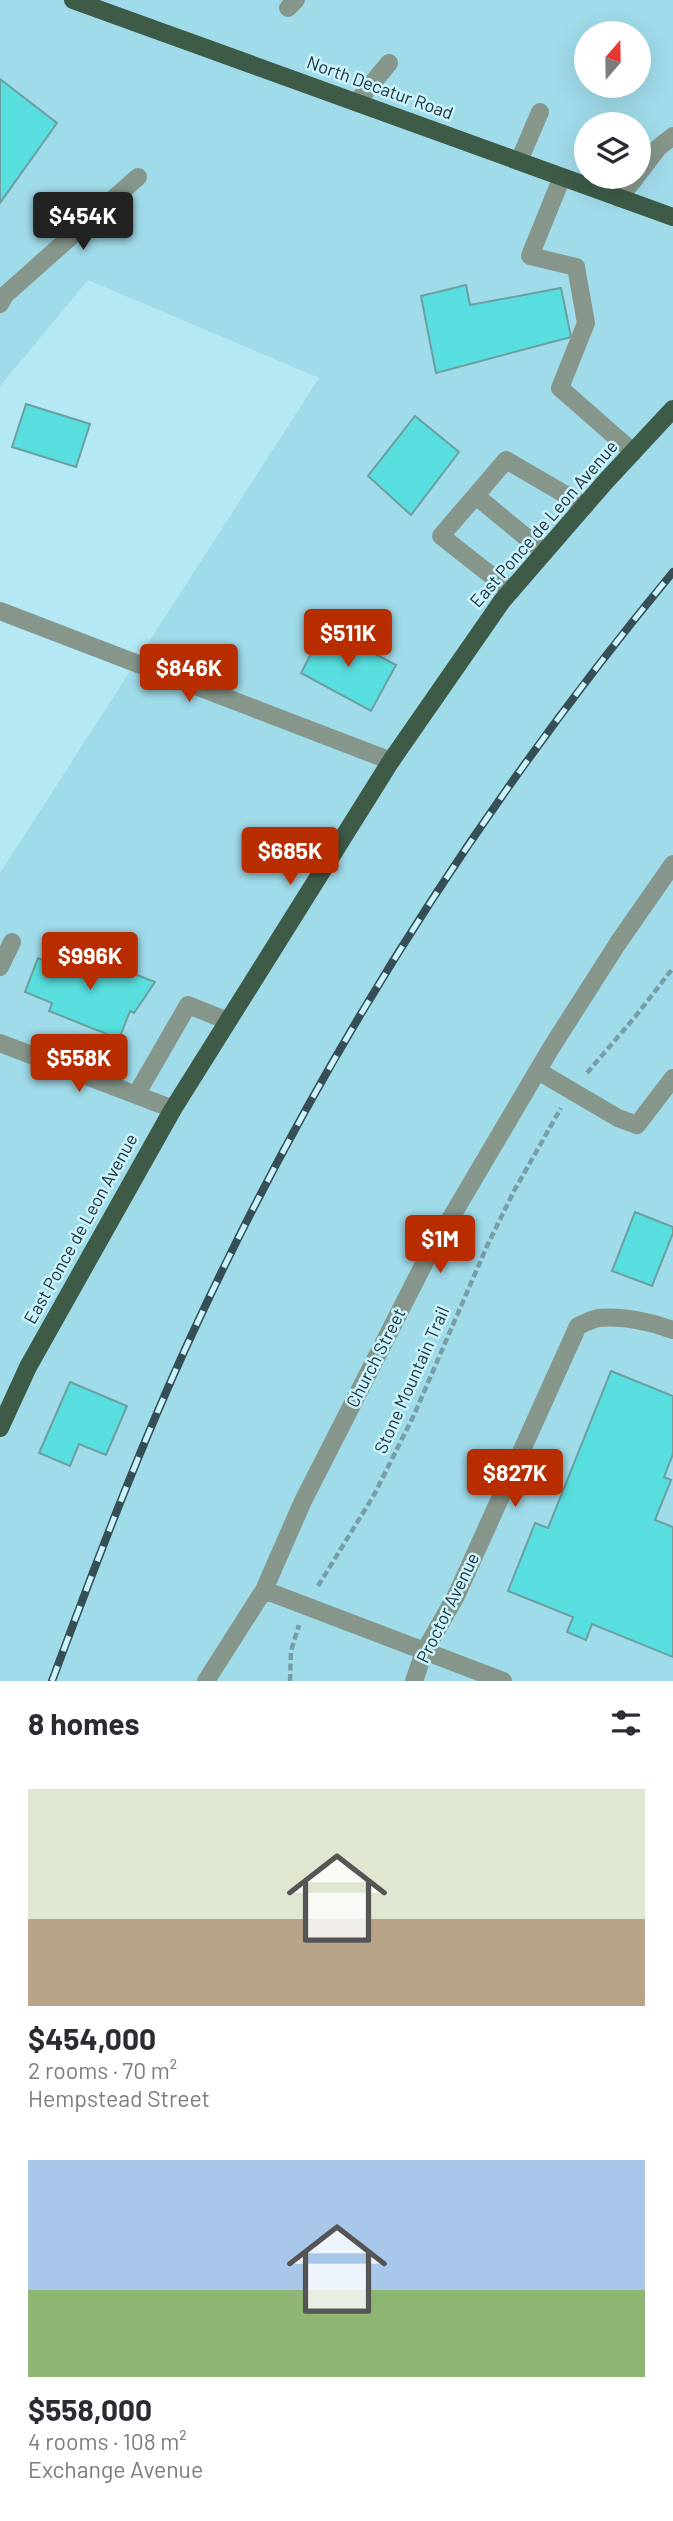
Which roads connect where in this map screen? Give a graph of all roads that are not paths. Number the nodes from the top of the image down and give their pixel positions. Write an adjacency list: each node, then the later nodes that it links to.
1 (73, 0): 3 (main road, North Decatur Road)
2 (389, 63): 3 (street)
3 (357, 102): 7 (main road, North Decatur Road)
4 (540, 112): 7 (street)
5 (673, 136): 6 (street)
6 (651, 157)
7 (519, 161): 9 (main road, North Decatur Road)
8 (138, 177): 13 (street)
9 (562, 177): 11 (main road, North Decatur Road); 15 (street)
10 (627, 189): 11 (street)
11 (620, 198): 12 (main road, North Decatur Road)
12 (673, 217)
13 (0, 304)
14 (673, 409): 15 (main road, East Ponce de Leon Avenue)
15 (633, 452): 17 (main road, East Ponce de Leon Avenue)
16 (476, 496): 17 (street); 18 (street); 19 (street)
17 (585, 506): 18 (main road, East Ponce de Leon Avenue)
18 (544, 552): 19 (main road, East Ponce de Leon Avenue)
19 (511, 591): 21 (main road, East Ponce de Leon Avenue)
20 (0, 611): 21 (street)
21 (391, 761): 25 (main road, East Ponce de Leon Avenue)
22 (673, 864): 27 (street, Church Street)
23 (12, 942): 24 (street)
24 (0, 967)
25 (228, 1020): 29 (street); 30 (main road, East Ponce de Leon Avenue)
26 (1, 1043): 29 (street)
27 (538, 1071): 28 (street); 33 (street, Church Street)
28 (673, 1078)
29 (135, 1095): 30 (street)
30 (173, 1110): 32 (main road, East Ponce de Leon Avenue)
31 (673, 1330): 34 (street, Proctor Avenue)
32 (0, 1428)
33 (264, 1590): 34 (street); 35 (street, Church Street)
34 (424, 1652): 36 (street, Proctor Avenue); 37 (street)
35 (206, 1681)
36 (414, 1681)
37 (503, 1681)

